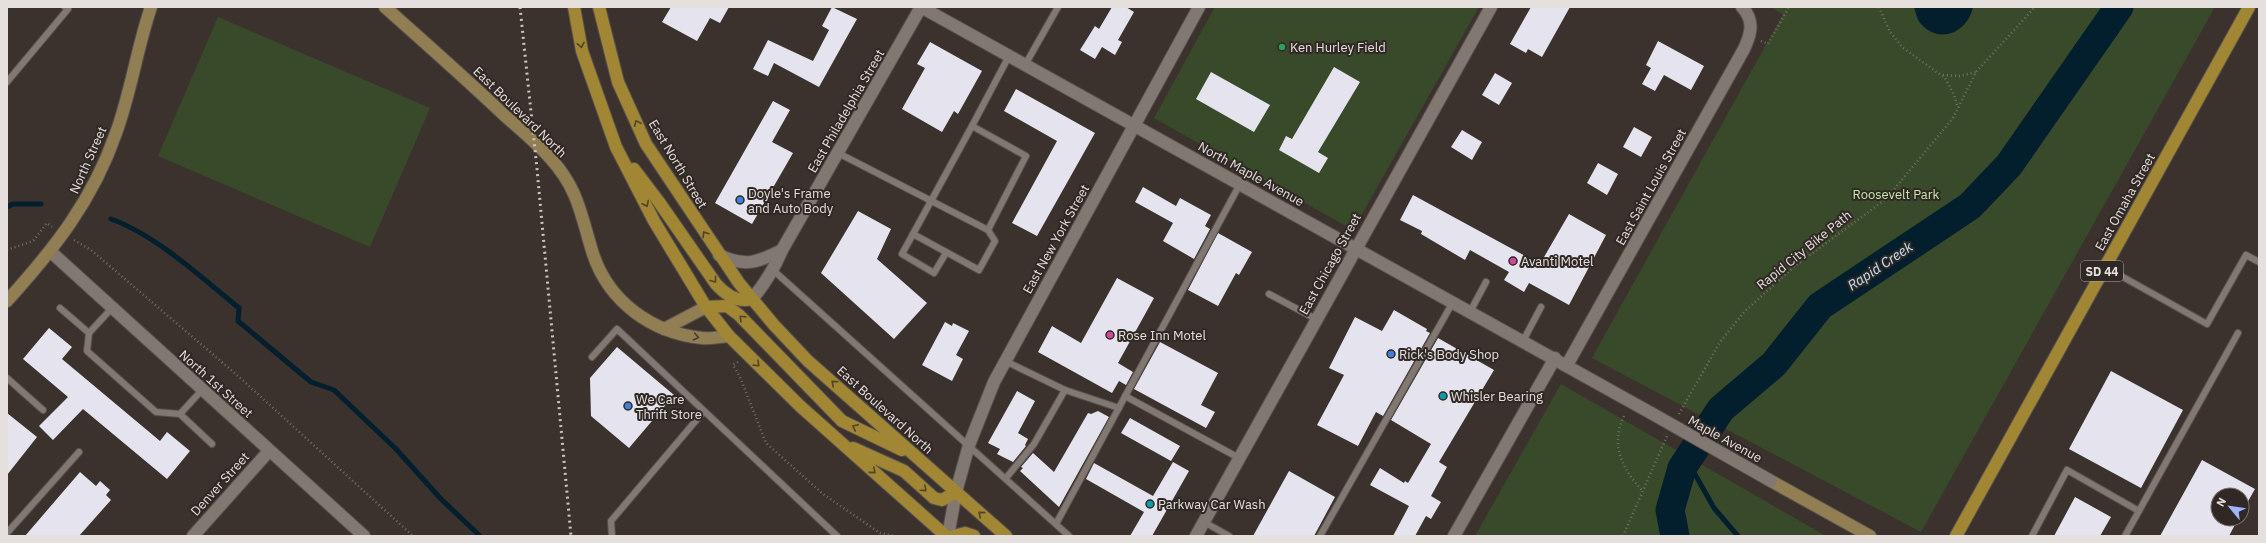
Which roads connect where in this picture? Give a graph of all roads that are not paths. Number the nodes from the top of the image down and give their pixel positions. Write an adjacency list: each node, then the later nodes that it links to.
1 (65, 7): 14 (lane)
2 (151, 7): 25 (street, North Street)
3 (385, 7): 42 (street, East Boulevard North)
4 (574, 7): 17 (main road, one-way to 17)
5 (599, 7): 27 (main road, East North Street, one-way to 5)
6 (921, 7): 12 (street, North Maple Avenue); 18 (street, East Philadelphia Street)
7 (1058, 7): 13 (lane)
8 (1199, 7): 15 (street, East New York Street)
9 (1491, 7): 23 (street, East Chicago Street)
10 (1742, 7): 50 (street, East Saint Louis Street)
11 (2249, 7): 29 (main road, East Omaha Street / SD 44)
12 (1009, 56): 13 (street, North Maple Avenue); 16 (lane)
13 (1025, 65): 15 (street, North Maple Avenue)
14 (7, 82)
15 (1134, 125): 19 (street, North Maple Avenue); 49 (street, East New York Street)
16 (972, 126): 20 (lane); 21 (lane)
17 (616, 147): 33 (main road, one-way to 33); 37 (main road, one-way to 37)
18 (838, 153): 20 (lane); 24 (street, East Philadelphia Street)
19 (1240, 184): 23 (street, North Maple Avenue); 54 (lane)
20 (931, 199): 21 (lane); 22 (lane)
21 (988, 230): 26 (lane)
22 (913, 234): 26 (lane); 26 (lane)
23 (1355, 248): 35 (street, North Maple Avenue); 41 (street, East Chicago Street)
24 (782, 250): 27 (street); 30 (street, East Philadelphia Street)
25 (51, 252): 34 (street, North Street); 39 (street, North 1st Street)
26 (946, 252)
27 (719, 255): 33 (main road, East North Street)
28 (2259, 262): 29 (lane)
29 (2105, 267): 86 (main road, East Omaha Street / SD 44)
30 (773, 270): 33 (street, East Philadelphia Street); 61 (lane)
31 (1486, 282): 40 (lane)
32 (1268, 294): 41 (lane)
33 (752, 299): 64 (main road, East Boulevard North, one-way to 33)
34 (7, 302)
35 (1453, 302): 40 (street, North Maple Avenue); 83 (lane)
36 (1541, 306): 46 (lane)
37 (706, 307): 42 (street); 45 (main road); 64 (main road, one-way to 37)
38 (60, 308): 43 (lane)
39 (112, 308): 43 (lane); 52 (street, North 1st Street)
40 (1470, 312): 46 (street, North Maple Avenue)
41 (1316, 319): 65 (street, East Chicago Street)
42 (664, 329): 45 (street, East Boulevard North, one-way to 45)
43 (89, 333): 58 (lane)
44 (2238, 333): 68 (lane)
45 (729, 336): 59 (main road, one-way to 59)
46 (1523, 341): 48 (street, North Maple Avenue)
47 (592, 357): 57 (lane)
48 (1555, 358): 50 (street, North Maple Avenue); 84 (street)
49 (1005, 361): 53 (lane); 61 (street, East New York Street)
50 (1567, 365): 85 (street, Maple Avenue, bridge)
51 (7, 378): 56 (lane)
52 (202, 390): 58 (lane); 62 (street, North 1st Street)
53 (1065, 390): 55 (lane); 66 (lane)
54 (1125, 396): 55 (lane); 65 (lane)
55 (1119, 408): 70 (lane)
56 (43, 410)
57 (704, 411): 74 (lane); 75 (lane)
58 (180, 414): 60 (lane)
59 (842, 443): 67 (main road, one-way to 67); 76 (main road, one-way to 76)
60 (212, 444)
61 (969, 445): 66 (lane); 67 (street, East New York Street)
62 (269, 451): 72 (street, Denver Street); 73 (street, North 1st Street)
63 (79, 452): 71 (lane)
64 (915, 456): 67 (main road, East Boulevard North)
65 (1239, 458): 69 (street, East Chicago Street)
66 (1006, 478): 70 (lane)
67 (956, 492): 76 (street, East New York Street); 79 (main road, East Boulevard North, one-way to 67)
68 (2139, 511): 87 (lane); 88 (lane)
69 (1204, 522): 81 (street, East Chicago Street); 82 (lane)
70 (1056, 524): 80 (lane)
71 (7, 533)
72 (193, 536)
73 (364, 536)
74 (612, 536)
75 (837, 536)
76 (947, 536)
77 (954, 536): 78 (main road)
78 (974, 536)
79 (1006, 536)
80 (1069, 536)
81 (1196, 536)
82 (1229, 536)
83 (1320, 536)
84 (1454, 536)
85 (1870, 536)
86 (1956, 536)
87 (2032, 536)
88 (2125, 536)

